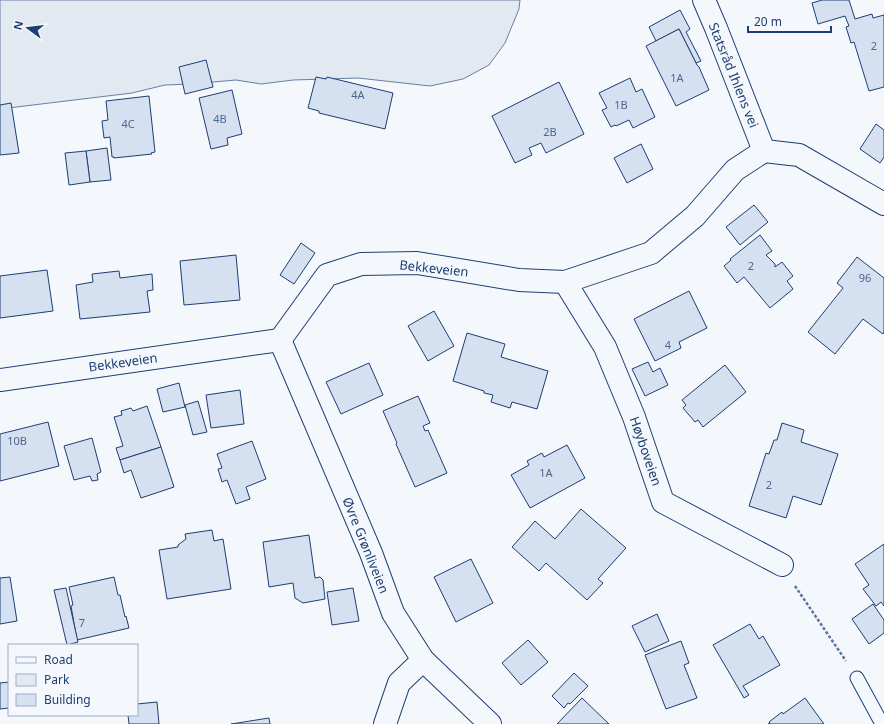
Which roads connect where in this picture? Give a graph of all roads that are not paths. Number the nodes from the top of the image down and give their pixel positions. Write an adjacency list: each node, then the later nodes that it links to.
1 (704, 0): 2 (street, Statsråd Ihlens vei)
2 (764, 151): 3 (street); 4 (street, Bekkeveien)
3 (884, 204)
4 (565, 282): 5 (street, Bekkeveien); 7 (street, Høyboveien)
5 (280, 340): 6 (street, Bekkeveien); 8 (street, Øvre Grønliveien)
6 (0, 380)
7 (782, 565)
8 (423, 660): 10 (street); 11 (street, Øvre Grønliveien)
9 (857, 678): 12 (lane)
10 (385, 724)
11 (490, 724)
12 (882, 724)

